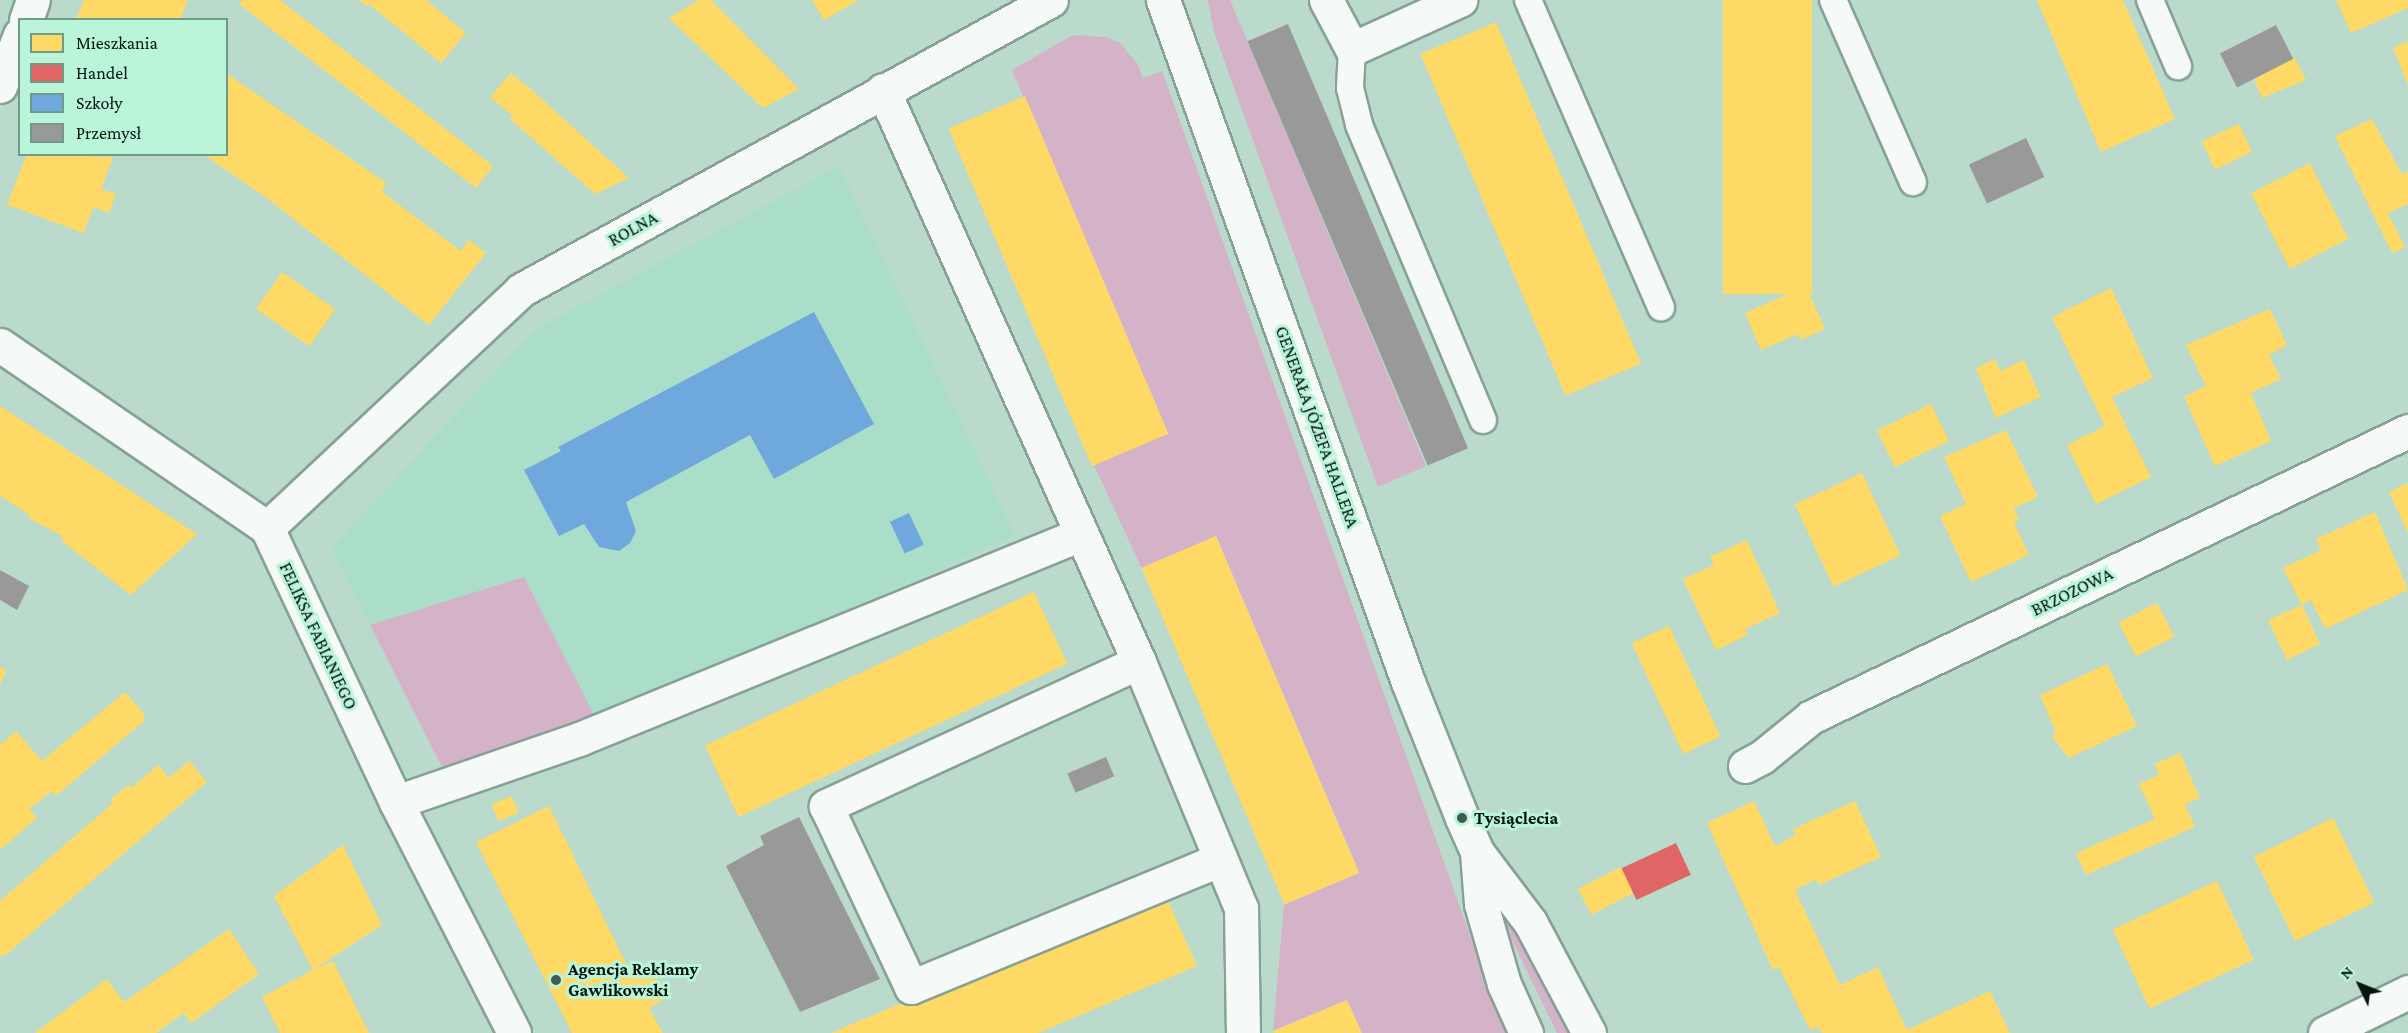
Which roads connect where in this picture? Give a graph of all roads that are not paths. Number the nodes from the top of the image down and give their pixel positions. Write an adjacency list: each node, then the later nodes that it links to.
1 (33, 0): 9 (street)
2 (1051, 0): 14 (street, ROLNA)
3 (1163, 0): 25 (street, GENERAŁA JÓZEFA HALLERA)
4 (1326, 0): 11 (street)
5 (1460, 0): 11 (street)
6 (1528, 0): 16 (lane)
7 (1833, 0): 15 (lane)
8 (2150, 0): 12 (lane)
9 (27, 18)
10 (18, 40): 13 (street)
11 (1352, 49): 18 (lane)
12 (2178, 66)
13 (0, 86)
14 (883, 90): 20 (street, ROLNA); 21 (street)
15 (1913, 182)
16 (1661, 308)
17 (0, 345): 20 (street)
18 (1483, 420)
19 (2408, 431): 23 (street, BRZOZOWA)
20 (267, 528): 24 (street, FELIKSA FABIANIEGO)
21 (1081, 534): 22 (street); 24 (street)
22 (1139, 662): 26 (street); 26 (street)
23 (1745, 766)
24 (396, 801): 28 (street, FELIKSA FABIANIEGO)
25 (1477, 852): 30 (street, GENERAŁA JÓZEFA HALLERA); 31 (street, GENERAŁA JÓZEFA HALLERA)
26 (1221, 859): 29 (street)
27 (2408, 992): 32 (street)
28 (514, 1033)
29 (1243, 1033)
30 (1526, 1033)
31 (1589, 1033)
32 (2325, 1033)

